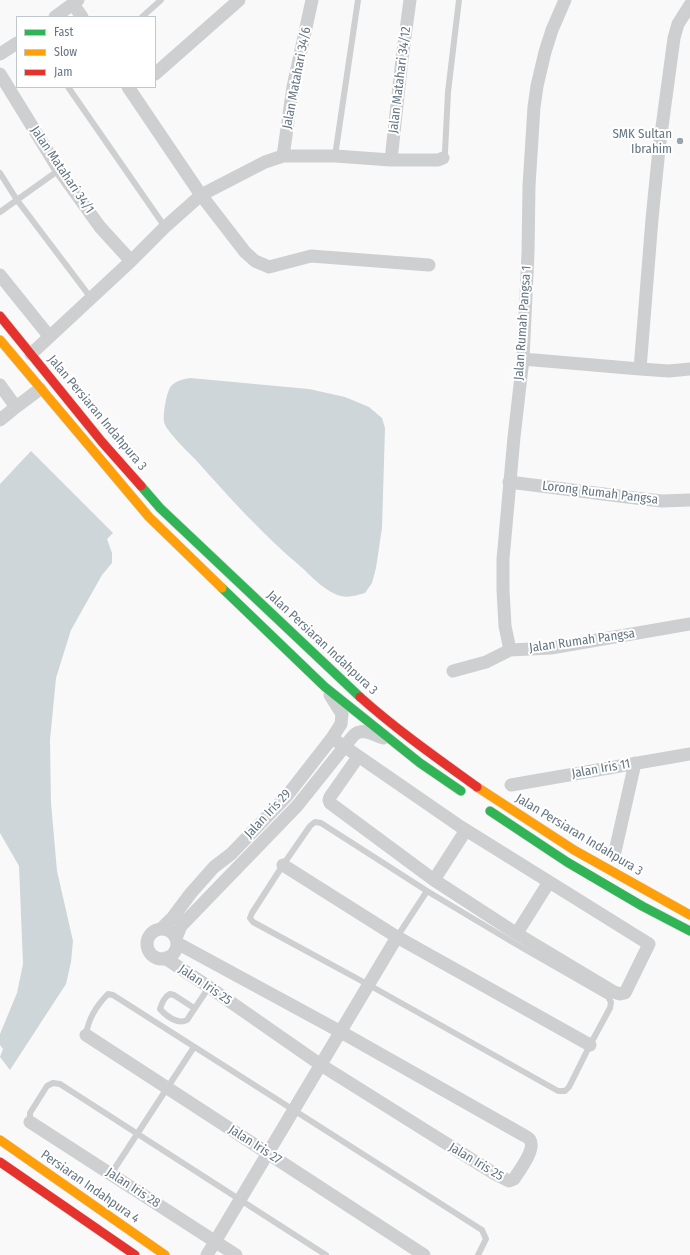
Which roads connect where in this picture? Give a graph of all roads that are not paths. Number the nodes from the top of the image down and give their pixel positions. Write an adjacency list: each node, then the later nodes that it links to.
1 (162, 0): 12 (lane)
2 (239, 0): 15 (street)
3 (312, 0): 19 (street, Jalan Matahari 34/6)
4 (358, 0): 20 (lane)
5 (410, 0): 22 (street, Jalan Matahari 34/12)
6 (459, 0): 21 (lane)
7 (564, 0): 37 (street, Jalan Rumah Pangsa 1)
8 (75, 2): 10 (street); 11 (street)
9 (690, 5): 38 (street)
10 (56, 16)
11 (82, 16)
12 (143, 16)
13 (16, 44): 14 (street)
14 (0, 54)
15 (156, 73)
16 (0, 74): 23 (street, Jalan Matahari 34/1)
17 (69, 88): 28 (lane)
18 (134, 89): 25 (street)
19 (283, 156): 20 (street); 25 (street)
20 (335, 156): 22 (street)
21 (443, 158): 22 (street)
22 (391, 160)
23 (59, 170): 26 (lane); 29 (street, Jalan Matahari 34/1)
24 (0, 173): 26 (lane)
25 (201, 195): 28 (street); 30 (street)
26 (17, 200): 27 (lane); 32 (lane)
27 (0, 212)
28 (165, 227): 29 (street)
29 (131, 261): 32 (street)
30 (429, 265)
31 (0, 275): 34 (street)
32 (91, 298): 34 (street)
33 (0, 316): 36 (main road, Jalan Persiaran Indahpura 3)
34 (49, 336): 36 (street)
35 (0, 340): 41 (main road, Jalan Persiaran Indahpura 3)
36 (31, 354): 64 (main road, Jalan Persiaran Indahpura 3)
37 (523, 359): 38 (street); 44 (street, Jalan Rumah Pangsa 1)
38 (640, 369): 39 (street)
39 (690, 369)
40 (0, 385): 42 (street)
41 (40, 389): 42 (street); 49 (main road, Jalan Persiaran Indahpura 3)
42 (16, 407): 43 (street)
43 (0, 420)
44 (509, 482): 45 (street, Lorong Rumah Pangsa); 47 (street, Jalan Rumah Pangsa 1)
45 (690, 500)
46 (690, 624): 47 (street, Jalan Rumah Pangsa)
47 (510, 650): 48 (street, Jalan Rumah Pangsa)
48 (453, 671)
49 (325, 687): 50 (street, Jalan Iris 29); 51 (main road, Jalan Persiaran Indahpura 3)
50 (332, 738): 52 (street); 65 (street, Jalan Iris 29)
51 (390, 740): 52 (street, Jalan Iris 29); 57 (main road, Jalan Persiaran Indahpura 3)
52 (344, 747): 54 (street); 69 (street, Jalan Iris 29)
53 (690, 754): 55 (street, Jalan Iris 11)
54 (358, 757): 59 (street); 63 (street)
55 (635, 763): 56 (street, Jalan Iris 11); 60 (street)
56 (511, 785)
57 (468, 796)
58 (485, 807): 66 (main road, Jalan Persiaran Indahpura 3)
59 (466, 830): 62 (street); 63 (street)
60 (614, 856)
61 (283, 865): 63 (lane); 68 (street); 72 (lane)
62 (549, 882): 67 (street); 67 (street)
63 (430, 885): 67 (street); 68 (lane); 77 (lane)
64 (690, 915)
65 (161, 929): 69 (street); 70 (street)
66 (690, 931)
67 (517, 933)
68 (397, 937): 72 (street); 77 (street)
69 (176, 941): 70 (street); 71 (street, Jalan Iris 25)
70 (165, 958): 73 (street, Jalan Iris 25)
71 (221, 968): 73 (street); 75 (street, Jalan Iris 25)
72 (369, 985): 75 (street); 77 (lane)
73 (208, 987): 74 (lane); 79 (street, Jalan Iris 25)
74 (194, 1008): 74 (lane)
75 (341, 1032): 79 (street); 79 (street, Jalan Iris 25)
76 (86, 1035): 78 (lane); 80 (street, Jalan Iris 27)
77 (590, 1045)
78 (194, 1047): 80 (lane); 81 (lane)
79 (321, 1065): 81 (street)
80 (168, 1088): 83 (lane); 85 (street, Jalan Iris 27)
81 (294, 1110): 85 (street); 98 (lane)
82 (30, 1122): 83 (lane); 88 (street, Jalan Iris 28)
83 (138, 1134): 88 (lane); 90 (lane)
84 (0, 1140): 93 (main road, Persiaran Indahpura 4)
85 (268, 1154): 90 (street); 97 (street, Jalan Iris 27)
86 (0, 1162): 89 (main road)
87 (0, 1171): 89 (street)
88 (111, 1174): 91 (street, Jalan Iris 28)
89 (33, 1184): 92 (main road)
90 (240, 1200): 91 (street); 96 (lane)
91 (215, 1242): 94 (street); 95 (street, Jalan Iris 28)
92 (135, 1255)
93 (165, 1255)
94 (207, 1255)
95 (236, 1255)
96 (326, 1255)
97 (424, 1255)
98 (478, 1255)

